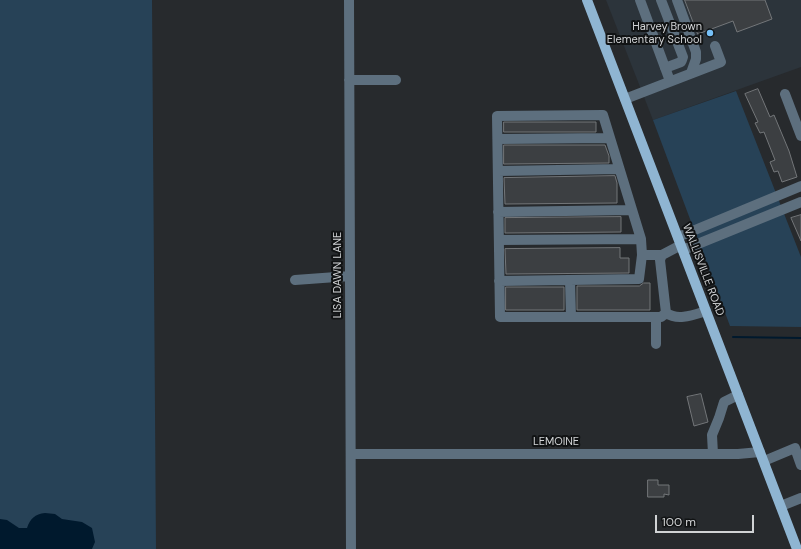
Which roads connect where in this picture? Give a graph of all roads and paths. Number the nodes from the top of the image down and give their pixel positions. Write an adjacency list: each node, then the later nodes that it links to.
1 (349, 0): 9 (street, LISA DAWN LANE)
2 (587, 0): 13 (main road, WALLISVILLE ROAD)
3 (640, 0): 7 (street)
4 (661, 0): 7 (street)
5 (677, 0): 8 (street)
6 (715, 46): 8 (street)
7 (665, 68): 11 (street)
8 (691, 73): 11 (street)
9 (349, 80): 10 (street); 28 (street, LISA DAWN LANE)
10 (396, 80)
11 (670, 81): 13 (street)
12 (785, 94): 14 (street)
13 (625, 99): 25 (main road, WALLISVILLE ROAD)
14 (801, 136)
15 (610, 138): 16 (street); 16 (street); 17 (street)
16 (498, 139): 18 (street)
17 (619, 168): 18 (street); 21 (street)
18 (498, 171): 22 (street)
19 (801, 186): 25 (street)
20 (801, 202): 25 (street)
21 (632, 210): 22 (street); 23 (street)
22 (498, 212): 24 (street)
23 (641, 239): 24 (street); 26 (street)
24 (499, 240): 31 (street)
25 (680, 244): 27 (street); 32 (main road, WALLISVILLE ROAD)
26 (642, 255): 27 (street); 30 (street)
27 (662, 255): 33 (street)
28 (350, 276): 29 (street); 38 (street, LISA DAWN LANE)
29 (295, 280)
30 (570, 280): 31 (street); 34 (street)
31 (499, 281): 34 (street)
32 (706, 311): 33 (street); 36 (main road, WALLISVILLE ROAD)
33 (661, 315): 34 (street); 35 (street)
34 (571, 317)
35 (656, 344)
36 (738, 395): 39 (street); 40 (main road, WALLISVILLE ROAD)
37 (798, 447): 40 (street); 41 (street)
38 (351, 454): 39 (street, LEMOINE); 45 (street, LISA DAWN LANE)
39 (713, 454): 40 (street, LEMOINE)
40 (762, 457): 43 (main road, WALLISVILLE ROAD)
41 (801, 465)
42 (801, 498): 43 (street)
43 (781, 506): 44 (main road, WALLISVILLE ROAD)
44 (798, 545)
45 (351, 549)

